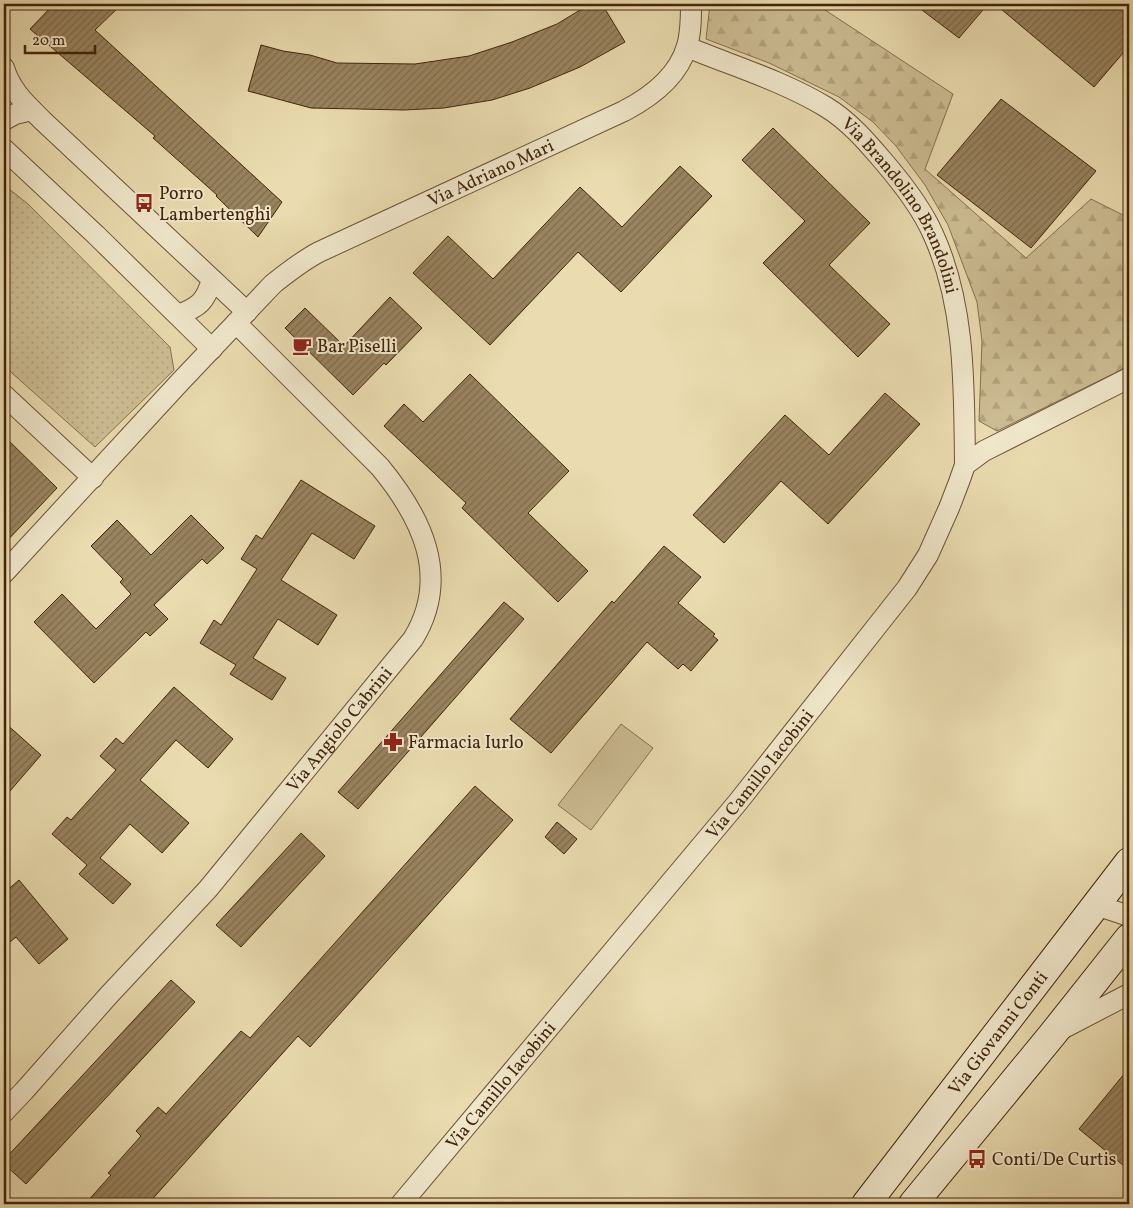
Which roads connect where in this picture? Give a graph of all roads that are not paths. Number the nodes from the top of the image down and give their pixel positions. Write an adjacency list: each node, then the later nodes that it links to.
1 (691, 4): 2 (street, Via Adriano Mari)
2 (687, 47): 9 (street, Via Adriano Mari); 13 (street, Via Brandolino Brandolini)
3 (4, 68): 4 (street, Via Angiolo Cabrini)
4 (32, 110): 5 (street); 7 (street, Via Angiolo Cabrini)
5 (4, 120)
6 (4, 149): 8 (street)
7 (212, 280): 8 (street); 9 (street, Via Angiolo Cabrini)
8 (178, 315): 10 (street)
9 (242, 318): 10 (street, Via Adriano Mari); 22 (street, Via Angiolo Cabrini)
10 (212, 349): 14 (street, Via Adriano Mari)
11 (1129, 378): 13 (street)
12 (4, 395): 14 (street)
13 (965, 465): 23 (street, Via Camillo Iacobini)
14 (92, 478): 15 (street, Via Adriano Mari)
15 (4, 573)
16 (1129, 862): 17 (main road, Via Giovanni Conti)
17 (1096, 905): 18 (street); 24 (main road, Via Giovanni Conti)
18 (1129, 916)
19 (1129, 938): 21 (main road)
20 (1129, 994): 21 (street)
21 (1052, 1035): 25 (main road)
22 (4, 1112)
23 (401, 1204)
24 (866, 1204)
25 (913, 1204)

